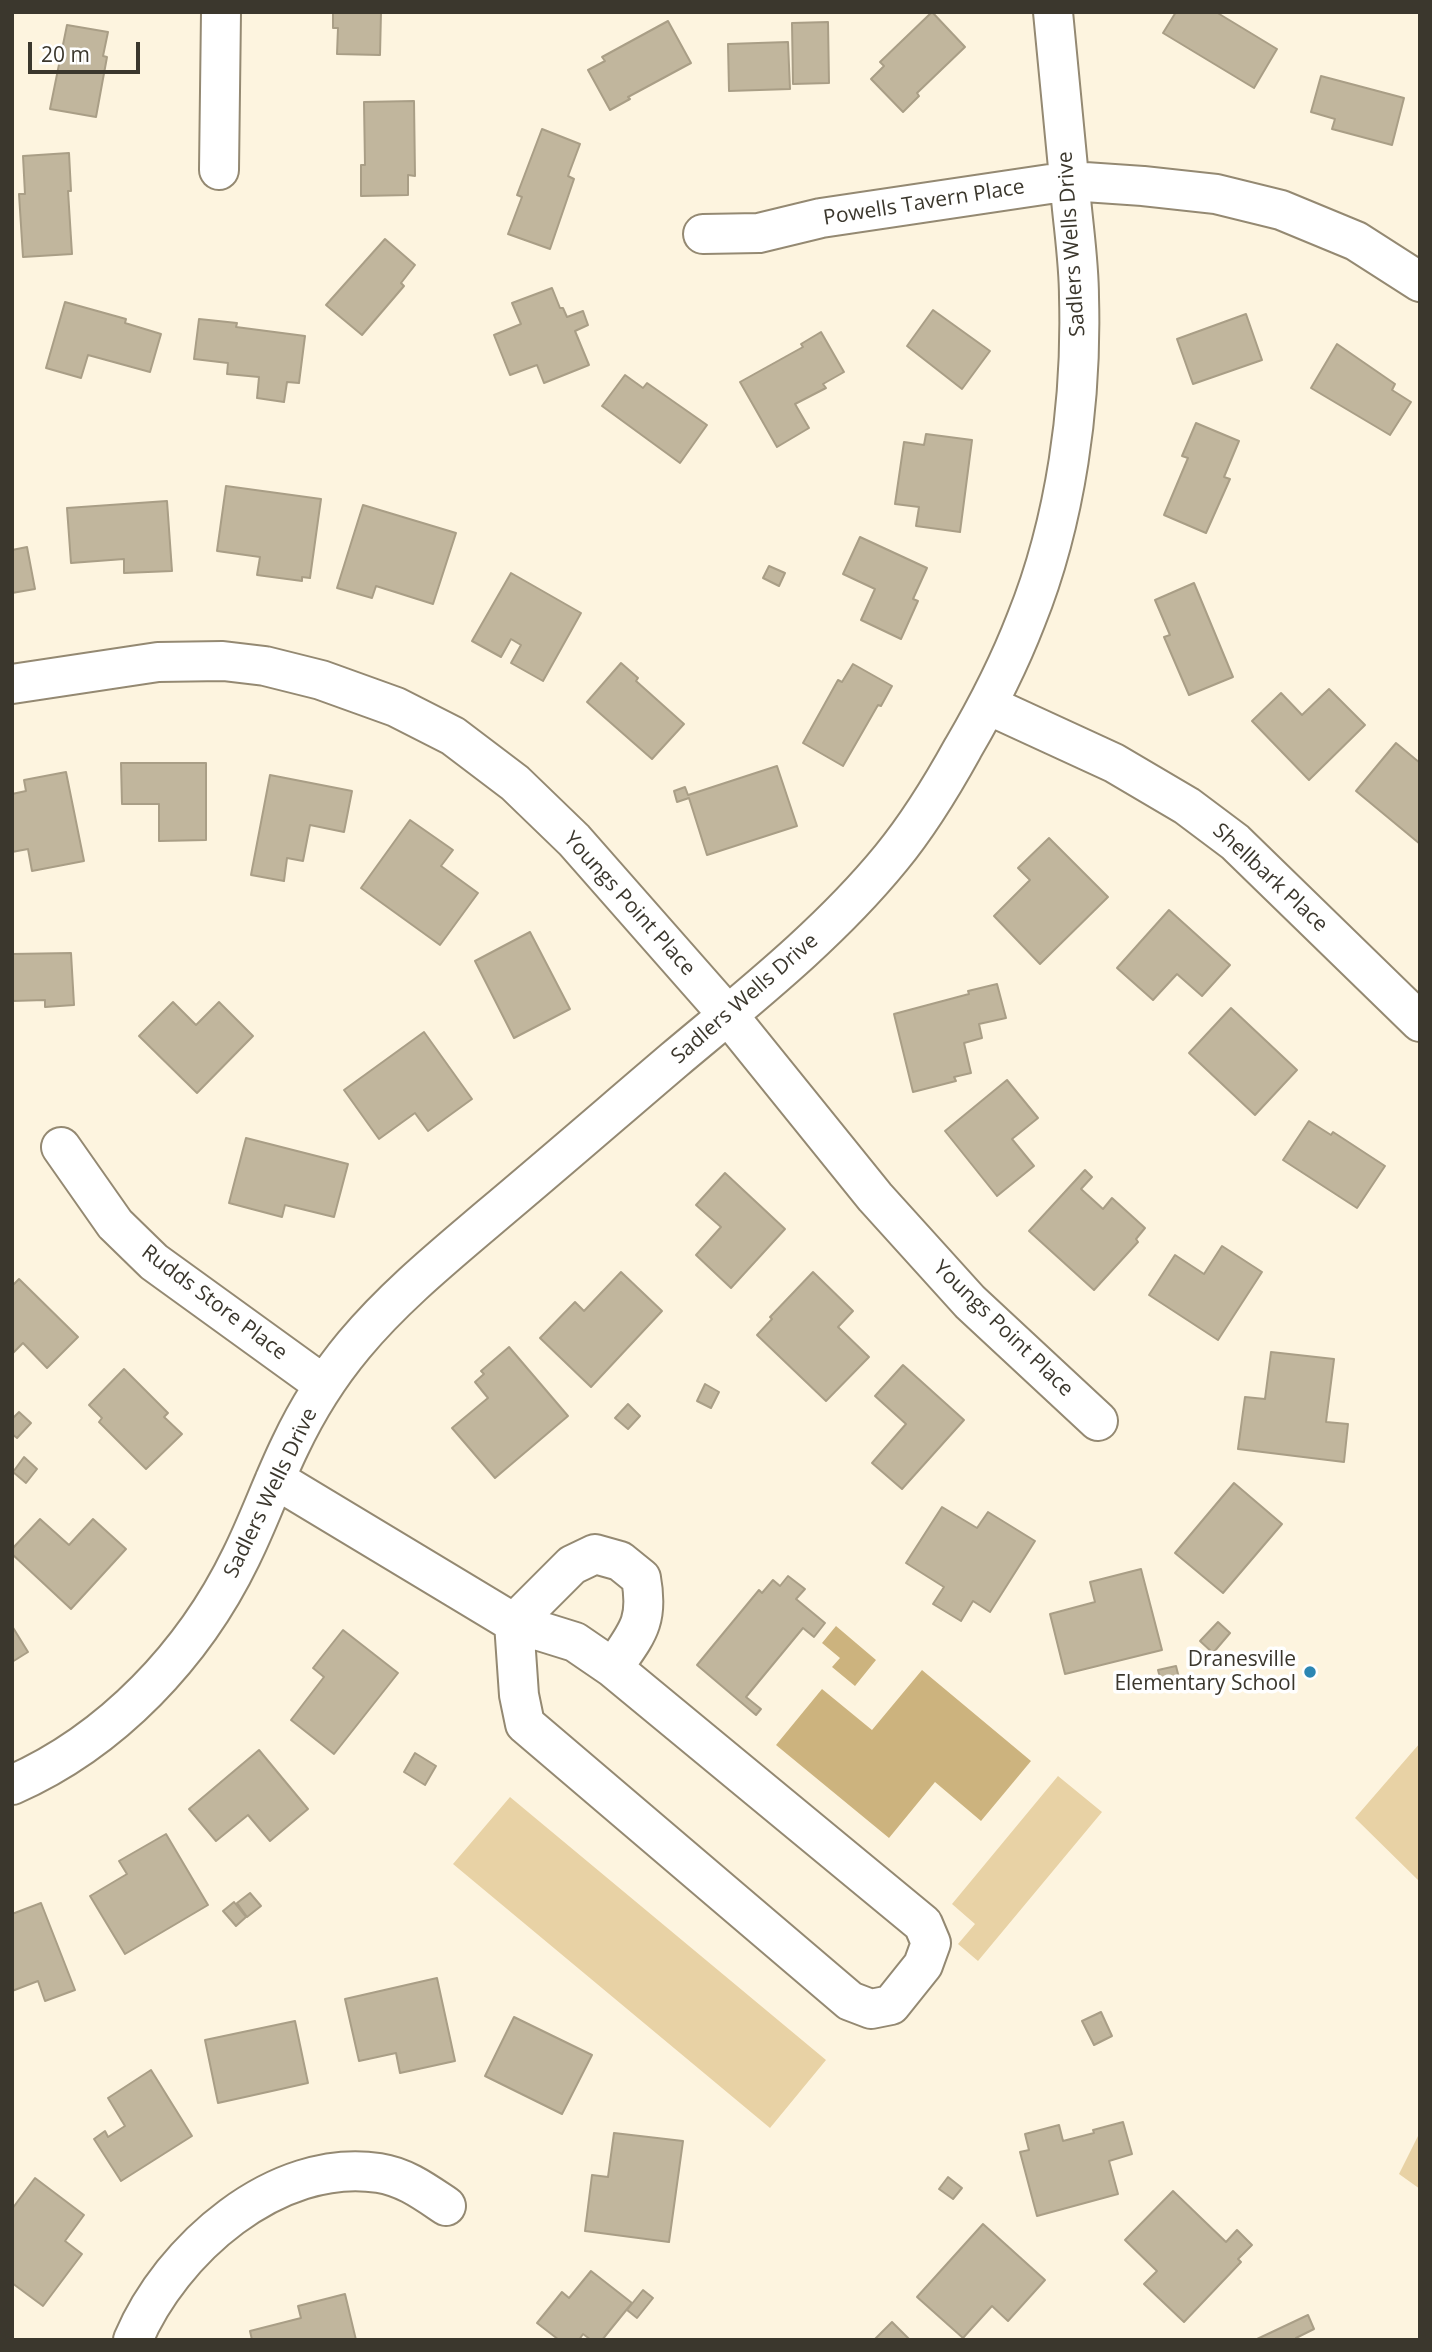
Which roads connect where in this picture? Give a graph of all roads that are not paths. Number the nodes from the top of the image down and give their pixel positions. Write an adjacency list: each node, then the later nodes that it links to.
1 (221, 12): 3 (street)
2 (1053, 12): 4 (street, Sadlers Wells Drive)
3 (219, 170)
4 (1070, 181): 5 (street, Powells Tavern Place); 6 (street, Powells Tavern Place); 8 (street, Sadlers Wells Drive)
5 (703, 234)
6 (1420, 282)
7 (12, 684): 9 (street, Youngs Point Place)
8 (988, 705): 9 (street, Sadlers Wells Drive); 10 (street, Shellbark Place)
9 (728, 1015): 12 (street, Sadlers Wells Drive); 13 (street, Youngs Point Place)
10 (1420, 1022)
11 (61, 1147): 12 (street, Rudds Store Place)
12 (324, 1385): 14 (street, Sadlers Wells Drive)
13 (1098, 1421)
14 (275, 1479): 15 (street); 17 (street, Sadlers Wells Drive)
15 (514, 1623): 16 (street); 16 (street); 16 (street)
16 (613, 1668)
17 (12, 1786)
18 (446, 2206): 19 (street)
19 (133, 2340)

